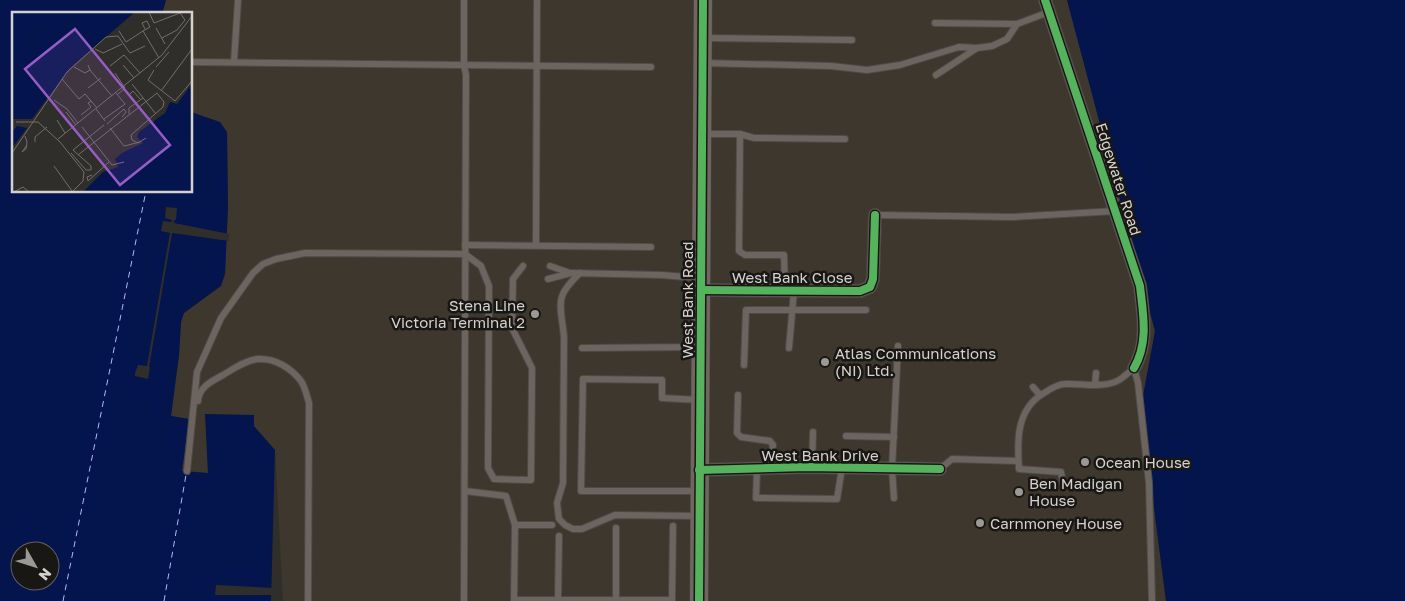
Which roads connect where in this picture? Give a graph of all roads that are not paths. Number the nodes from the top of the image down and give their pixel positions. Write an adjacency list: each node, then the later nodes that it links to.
1 (238, 0): 12 (lane)
2 (464, 0): 14 (lane)
3 (537, 0): 15 (lane)
4 (703, 0): 8 (street, West Bank Road)
5 (1047, 6): 7 (lane); 21 (street, Edgewater Road)
6 (935, 23): 7 (lane)
7 (1017, 24): 10 (lane)
8 (703, 38): 9 (lane); 13 (street, West Bank Road)
9 (852, 40)
10 (977, 48): 13 (lane); 17 (lane)
11 (192, 62): 12 (lane)
12 (234, 62): 14 (lane)
13 (703, 63): 18 (street, West Bank Road)
14 (464, 65): 15 (lane); 23 (lane)
15 (537, 66): 16 (lane); 24 (lane)
16 (651, 67)
17 (936, 75)
18 (702, 134): 19 (lane); 34 (street, West Bank Road)
19 (740, 134): 20 (lane); 35 (lane)
20 (845, 139)
21 (1116, 211): 22 (lane); 43 (street, Edgewater Road)
22 (874, 215): 35 (street, West Bank Close)
23 (465, 245): 24 (lane); 26 (lane)
24 (536, 245): 25 (lane)
25 (651, 247)
26 (465, 254): 32 (lane); 62 (lane); 74 (lane)
27 (522, 266): 32 (lane)
28 (550, 266): 29 (lane)
29 (571, 273): 30 (lane); 33 (lane)
30 (580, 273): 34 (lane); 65 (lane)
31 (522, 278): 32 (lane)
32 (512, 279)
33 (548, 279)
34 (701, 284): 35 (street, West Bank Close); 39 (street, West Bank Road)
35 (790, 291): 36 (lane)
36 (794, 310): 37 (lane); 41 (lane); 42 (lane)
37 (866, 310)
38 (898, 346): 52 (lane)
39 (701, 347): 40 (lane); 49 (street, West Bank Road)
40 (582, 348)
41 (789, 348)
42 (744, 365)
43 (1134, 368): 45 (lane); 77 (lane)
44 (1096, 373): 45 (lane)
45 (1095, 386): 48 (lane)
46 (1033, 387): 48 (lane)
47 (738, 395): 54 (lane)
48 (1040, 395): 53 (lane)
49 (700, 400): 60 (street, West Bank Road); 63 (lane)
50 (814, 432): 55 (lane)
51 (846, 436): 52 (lane)
52 (894, 437): 58 (lane)
53 (1018, 461): 59 (lane); 61 (lane)
54 (770, 468): 55 (street, West Bank Drive); 57 (street, West Bank Drive)
55 (812, 468): 56 (street, West Bank Drive)
56 (842, 468): 57 (lane); 58 (street, West Bank Drive)
57 (757, 469): 60 (street, West Bank Drive)
58 (892, 469): 59 (street, West Bank Drive); 64 (lane)
59 (940, 469)
60 (699, 470): 63 (street, West Bank Road)
61 (1063, 483)
62 (465, 491): 66 (lane); 75 (lane)
63 (699, 491): 65 (street, West Bank Road)
64 (894, 498)
65 (699, 516): 76 (street, West Bank Road)
66 (515, 525): 67 (lane); 71 (lane)
67 (552, 525)
68 (673, 526): 73 (lane)
69 (616, 528): 73 (lane)
70 (559, 536): 72 (lane)
71 (514, 600): 72 (lane)
72 (558, 600): 73 (lane)
73 (611, 600)
74 (308, 601)
75 (464, 601)
76 (699, 601)
77 (1152, 601)

